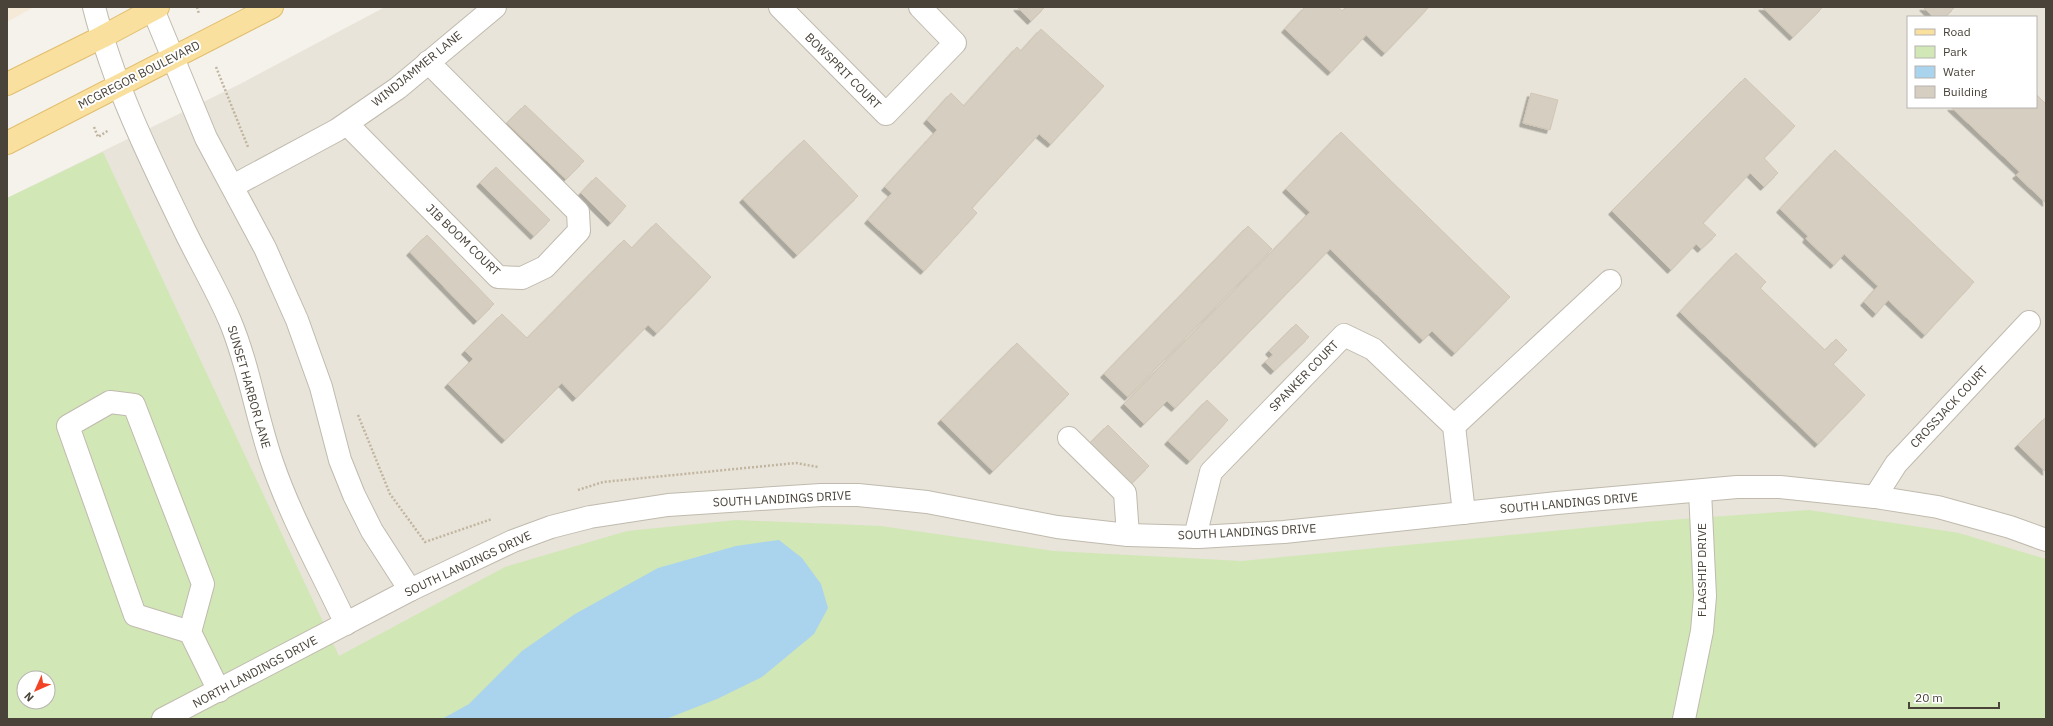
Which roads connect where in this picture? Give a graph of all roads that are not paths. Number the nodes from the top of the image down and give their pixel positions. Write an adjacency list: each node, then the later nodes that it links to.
1 (94, 7): 7 (street, SUNSET HARBOR LANE)
2 (272, 7): 8 (main road, MCGREGOR BOULEVARD)
3 (495, 7): 9 (street, WINDJAMMER LANE)
4 (780, 7): 5 (street, BOWSPRIT COURT)
5 (920, 7)
6 (154, 8): 7 (main road); 8 (street)
7 (102, 37): 10 (main road); 11 (street, SUNSET HARBOR LANE)
8 (174, 58): 11 (main road, MCGREGOR BOULEVARD); 14 (street)
9 (428, 62): 12 (street, WINDJAMMER LANE); 12 (street, JIB BOOM COURT)
10 (7, 84)
11 (119, 86): 13 (main road, MCGREGOR BOULEVARD); 26 (street, SUNSET HARBOR LANE)
12 (347, 124): 14 (street, WINDJAMMER LANE)
13 (7, 142)
14 (233, 186): 25 (street)
15 (1610, 281): 17 (street)
16 (2029, 322): 20 (street, CROSSJACK COURT)
17 (1454, 426): 21 (street); 23 (street, SPANKER COURT)
18 (1069, 438): 22 (street)
19 (1700, 490): 20 (street, SOUTH LANDINGS DRIVE); 21 (street, SOUTH LANDINGS DRIVE); 30 (street, FLAGSHIP DRIVE)
20 (1874, 497): 24 (street, SOUTH LANDINGS DRIVE)
21 (1464, 513): 23 (street, SOUTH LANDINGS DRIVE)
22 (1128, 536): 23 (street, SOUTH LANDINGS DRIVE); 25 (street, SOUTH LANDINGS DRIVE)
23 (1195, 537)
24 (2046, 540)
25 (410, 590): 26 (street, SOUTH LANDINGS DRIVE)
26 (346, 624): 28 (street, NORTH LANDINGS DRIVE)
27 (190, 632): 27 (street); 28 (street)
28 (219, 691): 29 (street, NORTH LANDINGS DRIVE)
29 (163, 719)
30 (1684, 719)

